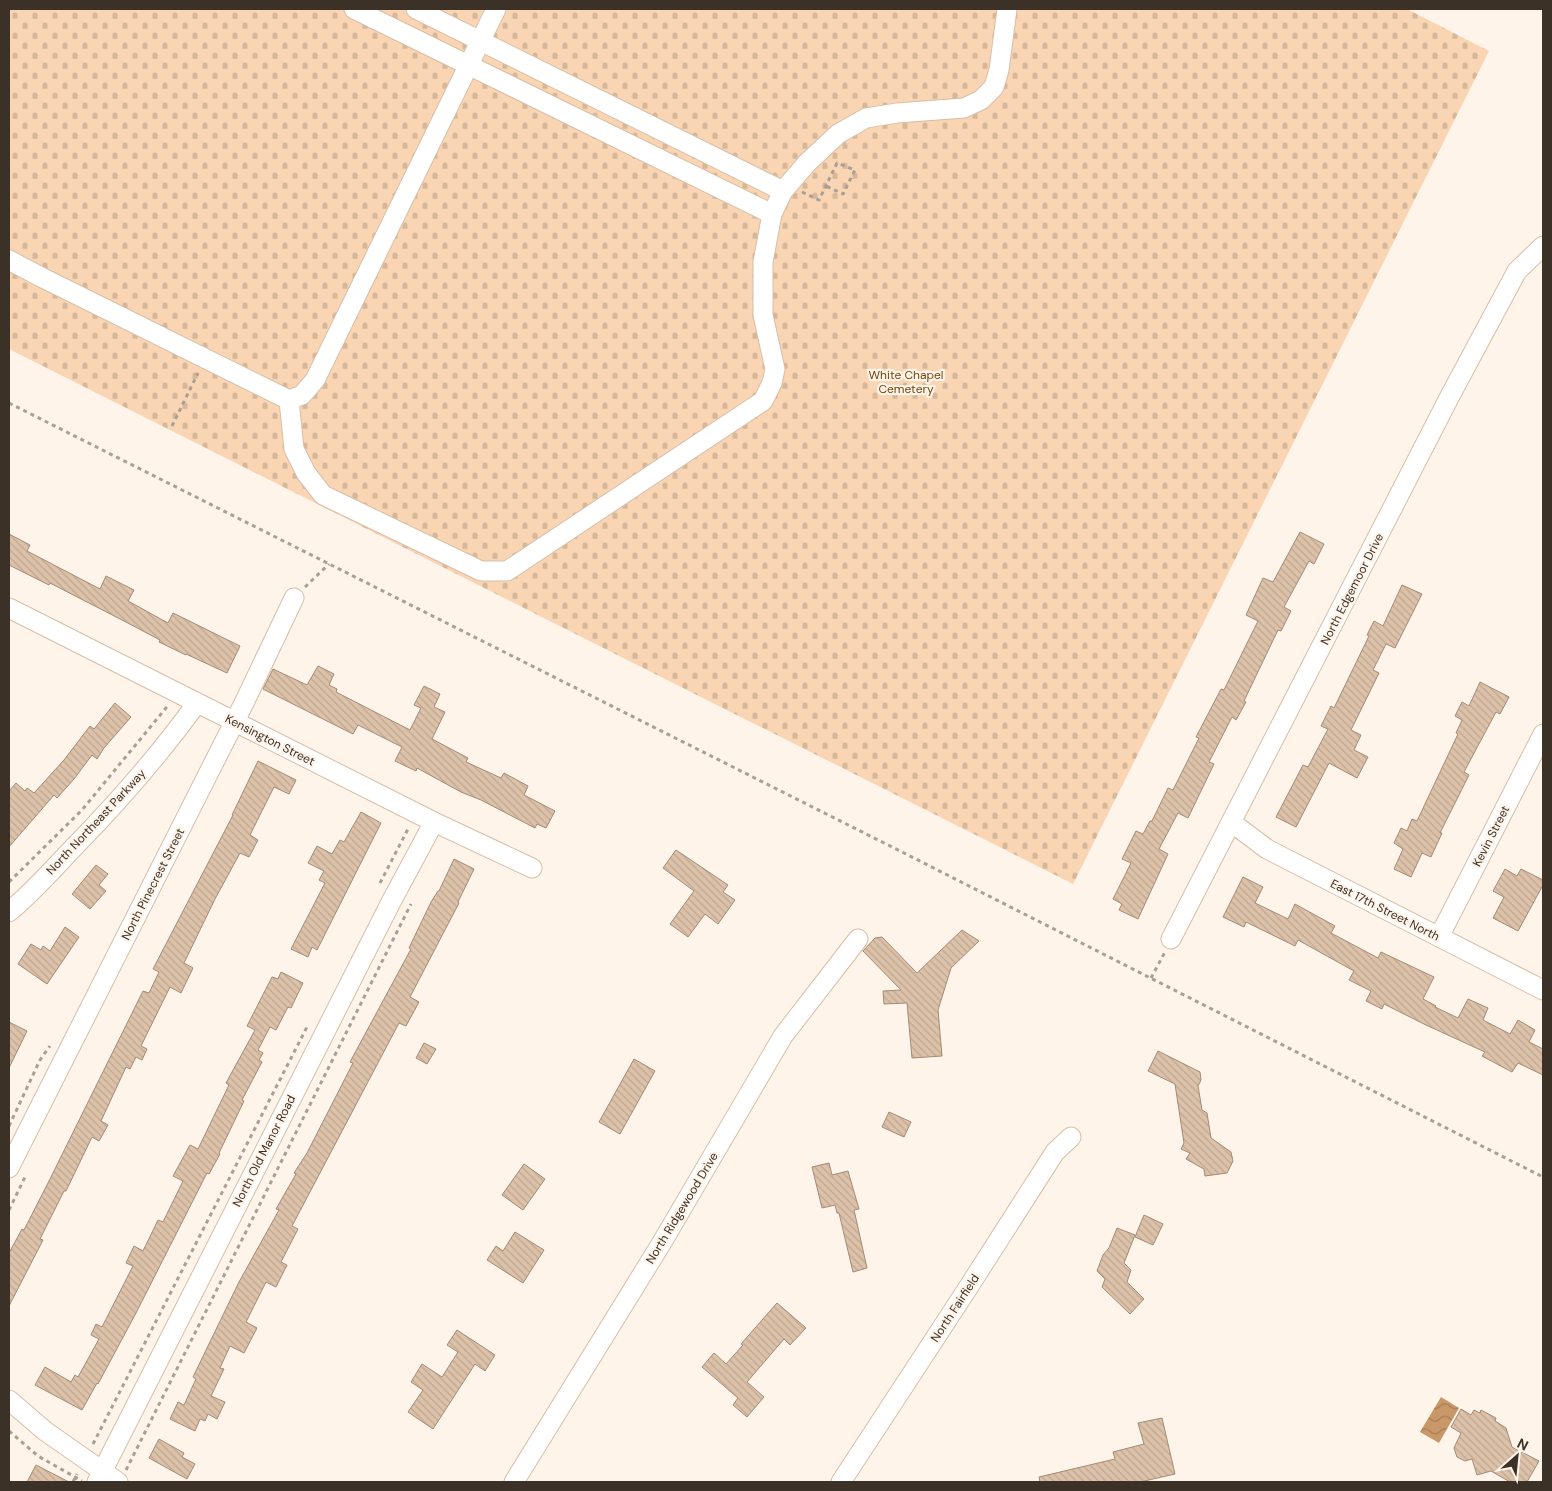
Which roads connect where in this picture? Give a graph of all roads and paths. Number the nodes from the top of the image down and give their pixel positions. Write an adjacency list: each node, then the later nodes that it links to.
1 (354, 9): 6 (street)
2 (416, 9): 5 (street)
3 (496, 9): 5 (street)
4 (1007, 9): 8 (street)
5 (480, 40): 6 (street); 8 (street)
6 (469, 65): 9 (street); 13 (street)
7 (826, 186): 7 (path); 8 (path)
8 (785, 188): 9 (street)
9 (772, 214): 13 (street)
10 (1543, 246): 24 (street, North Edgemoor Drive)
11 (9, 260): 12 (street)
12 (205, 359): 13 (street); 15 (path)
13 (289, 400)
14 (9, 403): 16 (path)
15 (172, 426)
16 (330, 564): 17 (path); 31 (path)
17 (294, 598): 21 (street, North Pinecrest Street)
18 (9, 608): 20 (street, Kensington Street)
19 (158, 703): 26 (path)
20 (196, 703): 21 (street, Kensington Street); 27 (street, North Northeast Parkway)
21 (234, 722): 23 (street, Kensington Street); 36 (street, North Pinecrest Street)
22 (1543, 734): 28 (street, Kevin Street)
23 (434, 822): 25 (street, Kensington Street); 40 (street, North Old Manor Road)
24 (1232, 822): 28 (street, East 17th Street North); 30 (street, North Edgemoor Drive)
25 (532, 868)
26 (9, 882)
27 (9, 912)
28 (1440, 937): 32 (street, East 17th Street North)
29 (858, 939): 43 (street, North Ridgewood Drive)
30 (1171, 939): 31 (path)
31 (1151, 978): 37 (path)
32 (1543, 990)
33 (55, 1039): 34 (path)
34 (9, 1126)
35 (1071, 1136): 44 (street, North Fairfield)
36 (9, 1168)
37 (1543, 1177)
38 (9, 1400): 40 (street)
39 (9, 1432): 41 (path)
40 (100, 1477): 42 (street)
41 (84, 1482)
42 (118, 1482)
43 (514, 1482)
44 (841, 1482)

